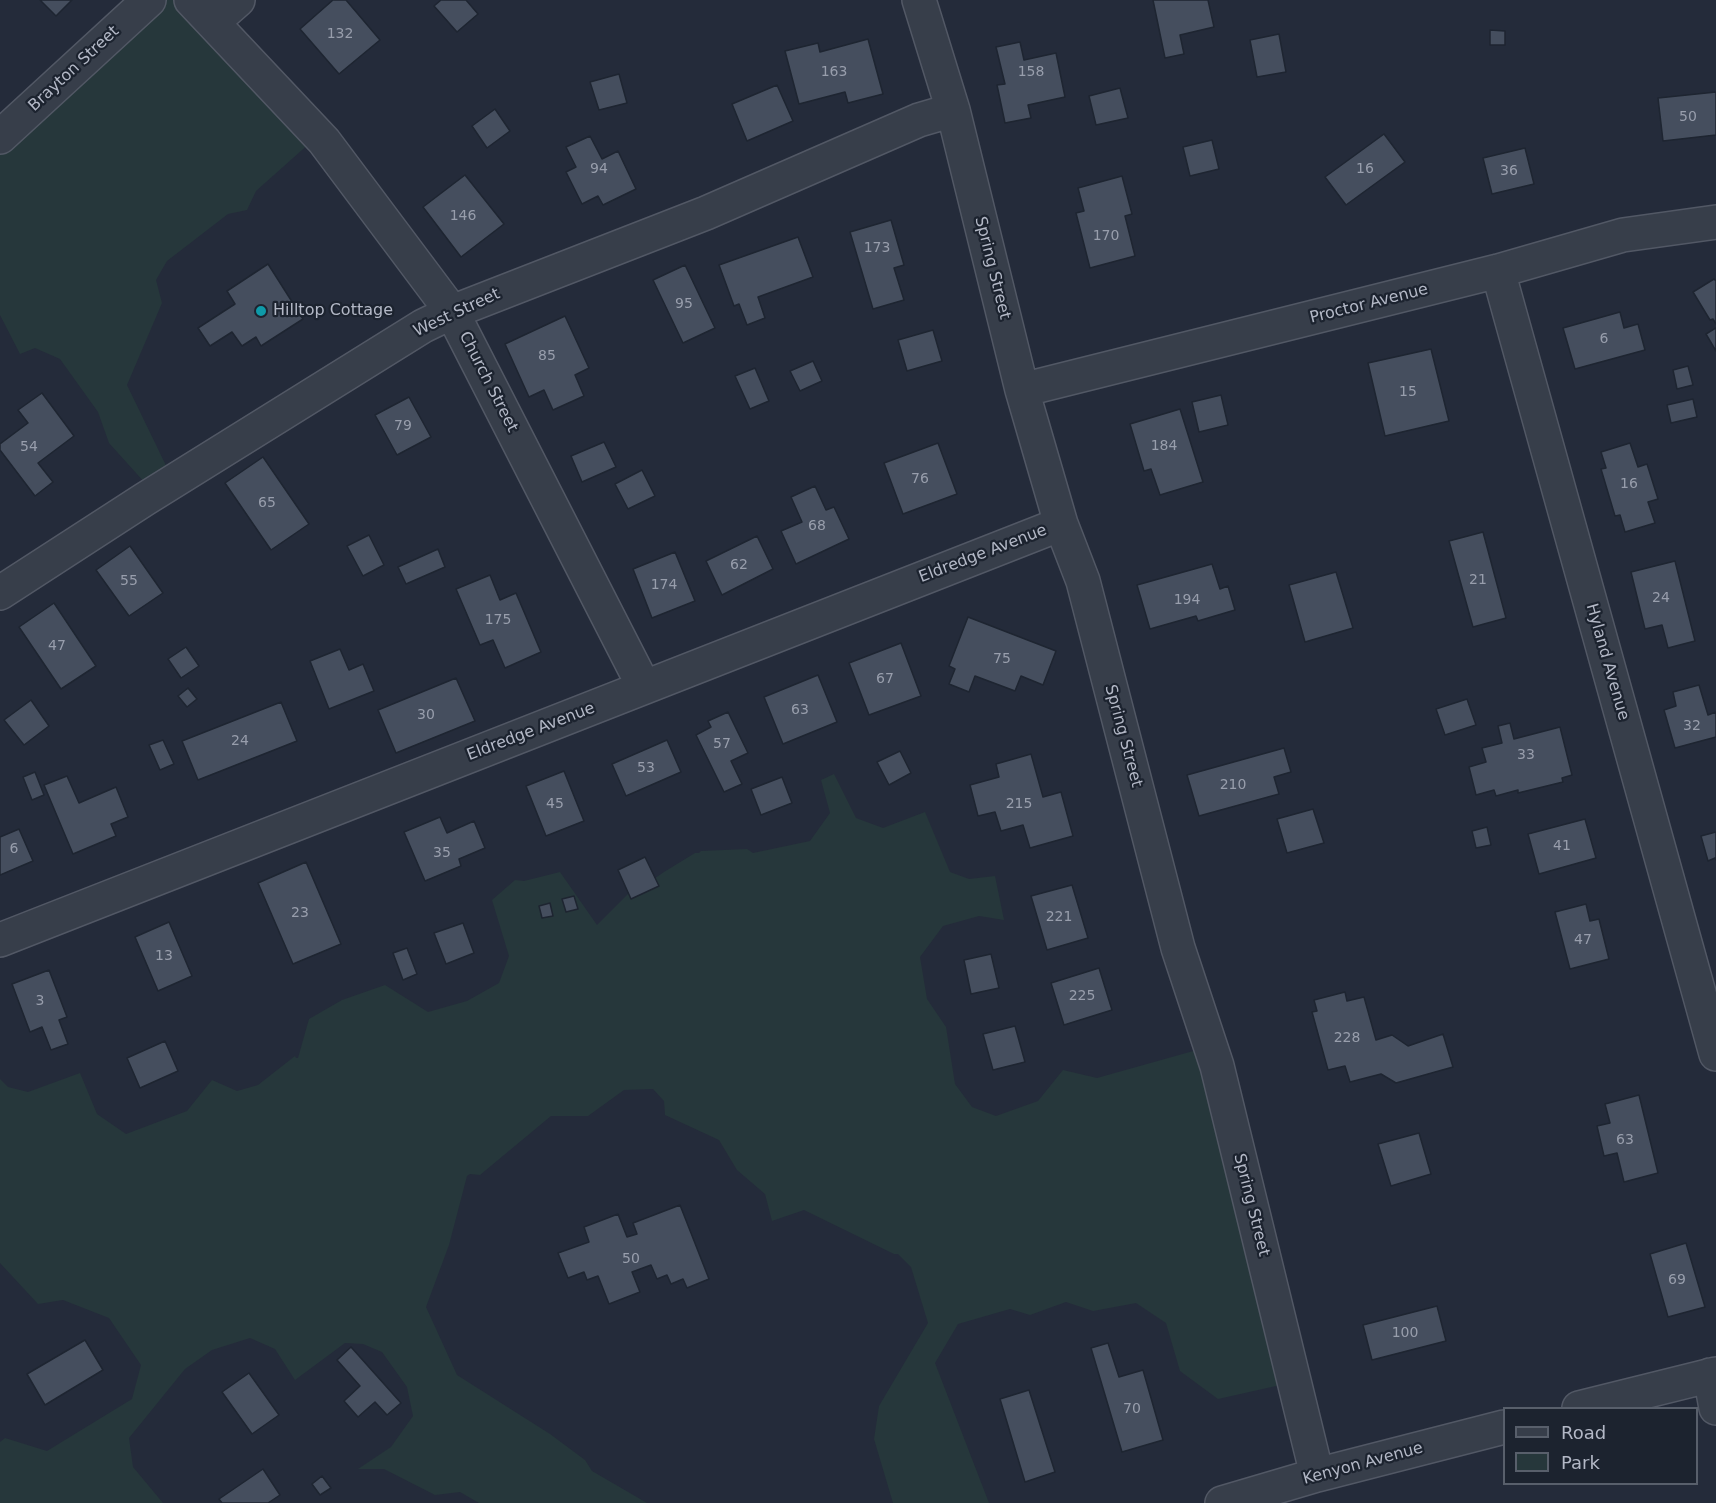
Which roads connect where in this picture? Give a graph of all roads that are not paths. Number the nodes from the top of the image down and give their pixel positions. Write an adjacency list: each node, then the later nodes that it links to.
1 (149, 0): 6 (street, Brayton Street)
2 (238, 0): 4 (street)
3 (919, 0): 5 (street, Spring Street)
4 (202, 11): 9 (street, Church Street)
5 (953, 110): 9 (street, West Street); 10 (street, Spring Street)
6 (0, 137)
7 (1716, 222): 8 (street, Proctor Avenue)
8 (1498, 271): 10 (street, Proctor Avenue); 15 (street, Hyland Avenue)
9 (452, 312): 12 (street, West Street); 13 (street, Church Street)
10 (1022, 390): 11 (street, Spring Street)
11 (1061, 524): 13 (street, Eldredge Avenue); 20 (street, Spring Street)
12 (0, 593)
13 (644, 687): 14 (street, Eldredge Avenue)
14 (0, 940)
15 (1716, 1054)
16 (1713, 1375): 17 (street); 18 (street)
17 (1583, 1407)
18 (1716, 1408)
19 (1503, 1428): 20 (street, Kenyon Avenue)
20 (1317, 1475): 21 (street, Kenyon Avenue)
21 (1222, 1503)

